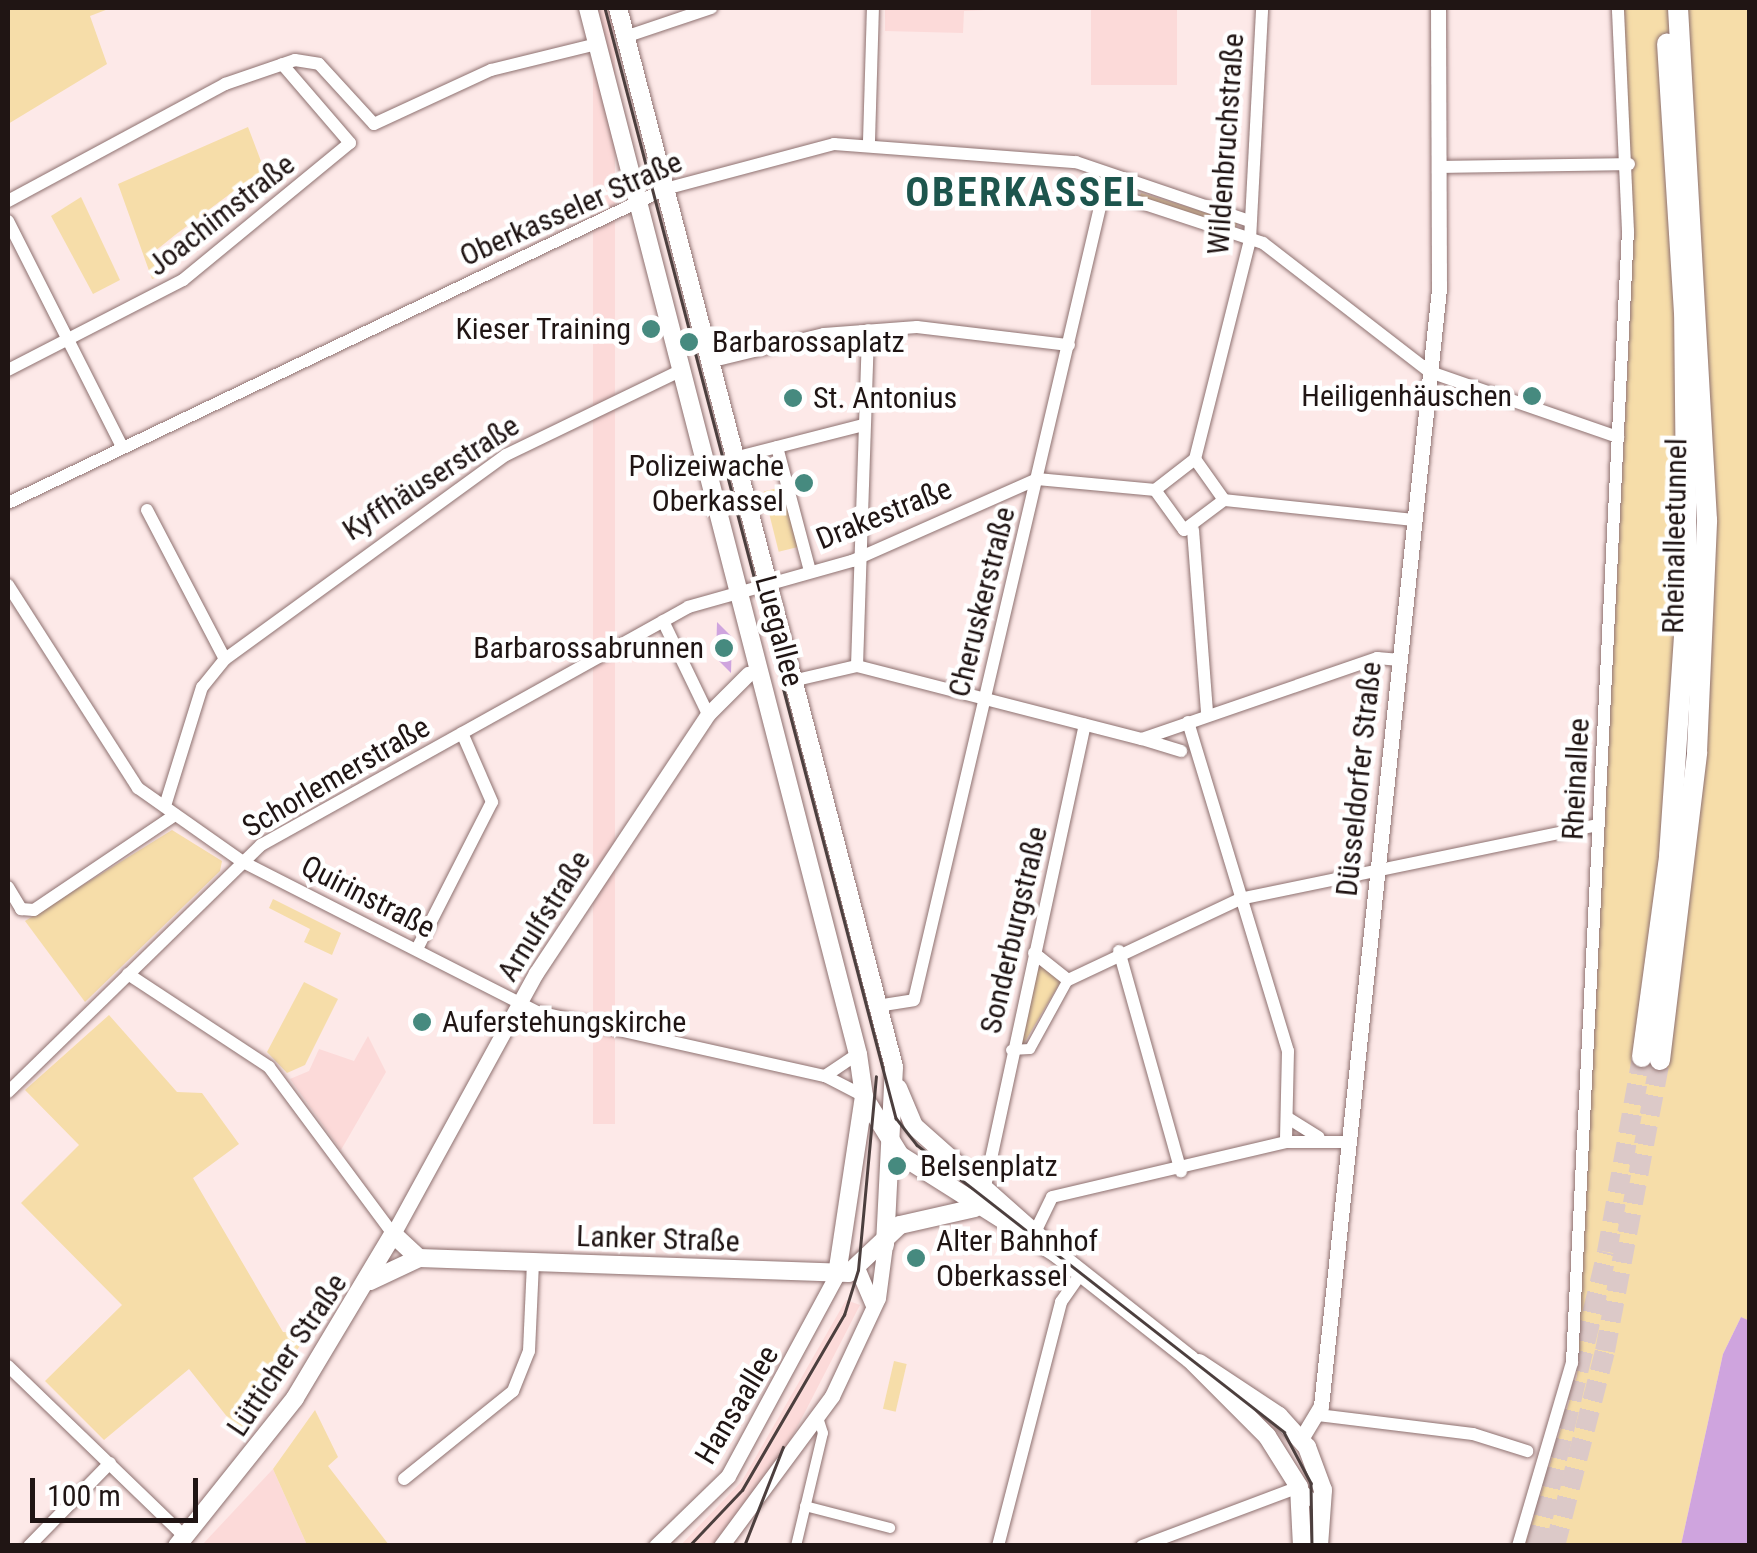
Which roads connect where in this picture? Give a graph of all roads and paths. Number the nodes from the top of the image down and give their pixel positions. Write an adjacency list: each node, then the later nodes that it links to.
1 (588, 8): 10 (main road, Luegallee)
2 (618, 8): 9 (main road, Luegallee)
3 (710, 8): 9 (street)
4 (872, 8): 12 (street)
5 (1262, 8): 19 (street, Wildenbruchstraße)
6 (1438, 8): 14 (street, Düsseldorfer Straße)
7 (1618, 8): 13 (street, Rheinallee)
8 (1671, 11): 77 (highway, Rheinalleetunnel)
9 (625, 37): 16 (main road, Luegallee)
10 (597, 44): 11 (street); 18 (main road, Luegallee)
11 (282, 64): 17 (street); 23 (street, Joachimstraße)
12 (869, 141): 15 (street, Oberkasseler Straße); 16 (street, Oberkasseler Straße)
13 (1629, 164): 14 (street); 30 (street, Rheinallee)
14 (1443, 167): 28 (street, Düsseldorfer Straße)
15 (1106, 184): 19 (street, Oberkasseler Straße); 21 (street, Oberkasseler Straße); 24 (street, Cheruskerstraße)
16 (665, 190): 18 (street, Oberkasseler Straße); 25 (main road, Luegallee)
17 (8, 201)
18 (638, 204): 27 (main road, Luegallee); 31 (street, Oberkasseler Straße)
19 (1246, 220): 21 (street, Wildenbruchstraße)
20 (8, 221): 23 (street)
21 (1250, 240): 28 (street, Oberkasseler Straße); 34 (street, Wildenbruchstraße)
22 (868, 330): 24 (street); 25 (street); 29 (street)
23 (71, 340): 26 (street, Joachimstraße); 31 (street)
24 (1068, 345): 35 (street, Cheruskerstraße)
25 (709, 362): 33 (main road, Luegallee)
26 (8, 370)
27 (682, 370): 45 (main road, Luegallee); 47 (street, Kyffhäuserstraße)
28 (1430, 372): 30 (street, Oberkasseler Straße); 40 (street, Düsseldorfer Straße)
29 (863, 425): 32 (street); 42 (street)
30 (1618, 436): 63 (street, Rheinallee)
31 (122, 446): 38 (street, Oberkasseler Straße)
32 (777, 447): 33 (street); 43 (street, Luegallee)
33 (734, 458): 45 (main road, Luegallee)
34 (1196, 459): 36 (street); 37 (street)
35 (1037, 479): 36 (street, Drakestraße); 42 (street, Drakestraße); 53 (street, Cheruskerstraße)
36 (1154, 490): 41 (street)
37 (1224, 500): 40 (street); 41 (street)
38 (8, 502)
39 (147, 510): 47 (street)
40 (1415, 520): 48 (street, Düsseldorfer Straße)
41 (1193, 530): 55 (street)
42 (861, 557): 43 (street, Drakestraße); 50 (street)
43 (810, 571): 45 (street, Drakestraße)
44 (8, 585): 62 (street, Quirinstraße)
45 (752, 587): 46 (street, Schorlemerstraße); 49 (main road, Luegallee); 51 (main road, Luegallee)
46 (664, 620): 56 (street); 59 (street, Schorlemerstraße)
47 (225, 660): 62 (street)
48 (1400, 660): 55 (street); 65 (street, Düsseldorfer Straße)
49 (753, 666): 52 (street, Arnulfstraße); 54 (main road, Luegallee)
50 (856, 666): 51 (street); 53 (street)
51 (792, 681): 74 (main road, Luegallee)
52 (730, 692): 54 (street); 56 (street, Arnulfstraße)
53 (984, 697): 58 (street); 74 (street, Cheruskerstraße)
54 (768, 701): 76 (main road, Luegallee)
55 (1207, 713): 57 (street)
56 (708, 714): 73 (street, Arnulfstraße)
57 (1188, 722): 60 (street); 67 (street)
58 (1085, 726): 60 (street); 70 (street, Sonderburgstraße)
59 (462, 733): 64 (street, Schorlemerstraße); 68 (street)
60 (1142, 739): 61 (street)
61 (1181, 751)
62 (170, 810): 64 (street, Quirinstraße); 66 (street)
63 (1598, 825): 65 (street); 126 (street, Rheinallee)
64 (242, 862): 68 (street, Quirinstraße); 71 (street, Schorlemerstraße)
65 (1377, 867): 67 (street); 85 (street, Düsseldorfer Straße)
66 (8, 887)
67 (1240, 900): 69 (street); 82 (street)
68 (416, 950): 73 (street, Quirinstraße)
69 (1119, 951): 72 (street); 89 (street)
70 (1034, 952): 72 (street); 75 (street, Sonderburgstraße)
71 (128, 974): 80 (street, Schorlemerstraße); 93 (street)
72 (1068, 980): 75 (street)
73 (520, 1004): 79 (street, Quirinstraße); 93 (street, Arnulfstraße)
74 (877, 1006): 78 (main road, Luegallee)
75 (1011, 1050): 87 (street, Sonderburgstraße)
76 (858, 1054): 79 (street); 81 (main road, Luegallee)
77 (1651, 1058)
78 (894, 1067): 86 (main road, Luegallee); 88 (main road)
79 (825, 1076): 81 (street, Quirinstraße)
80 (8, 1092)
81 (864, 1096): 86 (main road); 100 (main road, Luegallee)
82 (1288, 1118): 83 (street); 84 (street)
83 (1318, 1137): 84 (street); 85 (street)
84 (1286, 1142): 89 (street)
85 (1350, 1142): 106 (street, Düsseldorfer Straße)
86 (890, 1145): 91 (main road); 94 (main road, Luegallee)
87 (989, 1145): 88 (street); 90 (street, Sonderburgstraße)
88 (961, 1162): 90 (main road)
89 (1181, 1171): 92 (street)
90 (986, 1182): 92 (main road)
91 (975, 1208): 94 (main road); 95 (main road)
92 (1037, 1228): 95 (main road)
93 (393, 1234): 96 (main road); 101 (main road, Lütticher Straße)
94 (885, 1245): 98 (main road); 102 (street)
95 (1057, 1254): 99 (main road)
96 (419, 1258): 97 (main road, Lanker Straße); 101 (main road, Lanker Straße)
97 (533, 1262): 100 (main road, Lanker Straße); 112 (street)
98 (858, 1270): 100 (main road, Lanker Straße); 102 (street)
99 (1081, 1273): 103 (main road); 122 (street)
100 (837, 1274): 119 (street, Hansaallee)
101 (370, 1281): 117 (main road, Lütticher Straße)
102 (872, 1303): 107 (street)
103 (1190, 1360): 105 (main road); 108 (main road)
104 (8, 1366): 110 (street)
105 (1240, 1414): 108 (main road); 111 (main road)
106 (1318, 1416): 108 (street); 109 (street)
107 (818, 1418): 114 (street); 120 (street)
108 (1301, 1438): 111 (main road); 115 (main road)
109 (1527, 1451)
110 (110, 1463): 117 (street); 118 (street)
111 (1290, 1466): 113 (main road)
112 (404, 1480)
113 (1299, 1487): 115 (street); 123 (street); 124 (main road)
114 (805, 1506): 116 (street); 121 (street)
115 (1323, 1512): 125 (main road)
116 (890, 1528)
117 (181, 1541)
118 (28, 1546)
119 (656, 1546)
120 (721, 1546)
121 (796, 1546)
122 (998, 1546)
123 (1142, 1546)
124 (1302, 1546)
125 (1320, 1546)
126 (1518, 1546)

